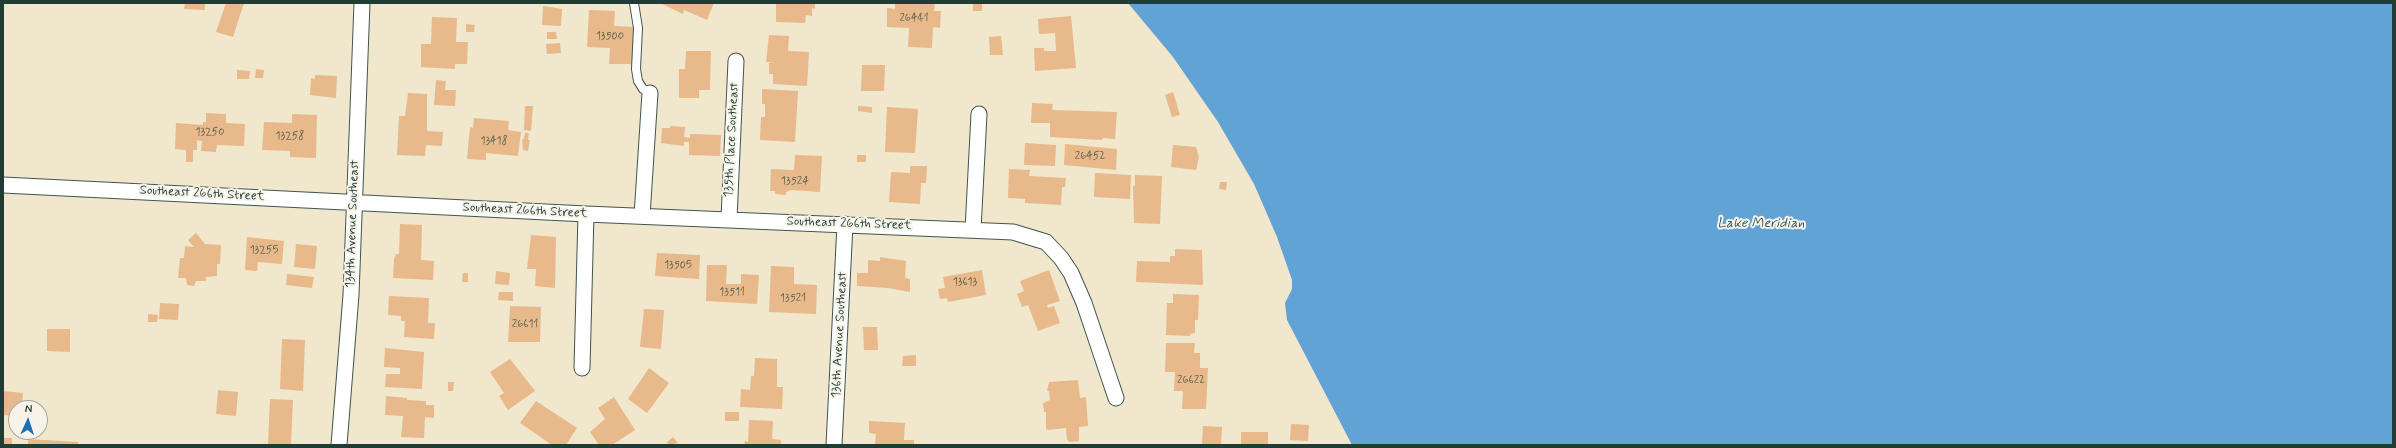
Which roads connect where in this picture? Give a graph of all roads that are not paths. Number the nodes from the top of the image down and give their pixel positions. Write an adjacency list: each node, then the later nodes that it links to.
1 (362, 3): 7 (street, 134th Avenue Southeast)
2 (634, 3): 4 (lane)
3 (736, 61): 10 (street, 135th Place Southeast)
4 (650, 93): 9 (street)
5 (979, 114): 12 (street)
6 (3, 185): 7 (street, Southeast 266th Street)
7 (353, 202): 8 (street, Southeast 266th Street); 15 (street, 134th Avenue Southeast)
8 (586, 214): 9 (street, Southeast 266th Street); 13 (street)
9 (642, 216): 10 (street, Southeast 266th Street)
10 (729, 220): 11 (street, Southeast 266th Street)
11 (845, 224): 12 (street, Southeast 266th Street); 16 (street, 136th Avenue Southeast)
12 (973, 230): 14 (street, Southeast 266th Street)
13 (582, 368)
14 (1116, 398)
15 (339, 445)
16 (834, 445)

